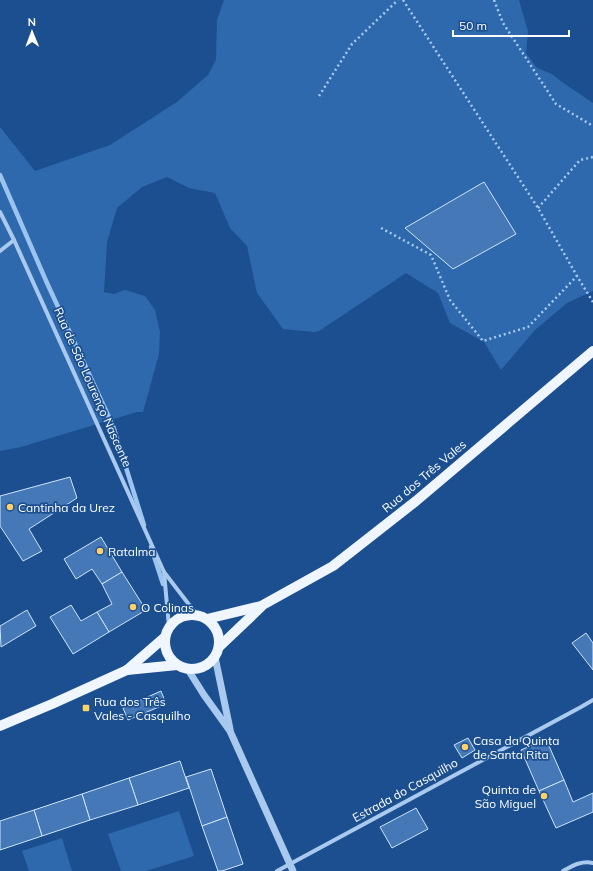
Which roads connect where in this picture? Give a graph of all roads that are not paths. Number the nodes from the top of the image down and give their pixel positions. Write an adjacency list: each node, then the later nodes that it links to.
1 (0, 212): 2 (street, Rua de São Lourenço Nascente)
2 (14, 240): 3 (street); 5 (street, Rua de São Lourenço Nascente)
3 (0, 252)
4 (593, 351): 6 (main road, Rua dos Três Vales)
5 (164, 572): 7 (street, Rua de São Lourenço Nascente); 8 (street, Rua de São Lourenço Nascente)
6 (261, 606): 7 (main road, Rua dos Três Vales); 9 (main road, Rua dos Três Vales)
7 (202, 617): 8 (main road, Rua dos Três Vales); 9 (main road)
8 (167, 632): 11 (main road); 13 (main road, Rua dos Três Vales)
9 (219, 647): 10 (main road, Rua dos Três Vales)
10 (215, 657): 12 (main road); 16 (street)
11 (177, 664): 12 (main road, Rua dos Três Vales); 13 (main road, Rua dos Três Vales)
12 (187, 668): 16 (street)
13 (127, 670): 15 (main road, Rua dos Três Vales)
14 (593, 700): 18 (street, Estrada do Casquilho)
15 (0, 726)
16 (230, 731): 18 (street)
17 (593, 862): 20 (street)
18 (292, 868): 19 (street, Estrada do Casquilho)
19 (277, 871)
20 (563, 871)

